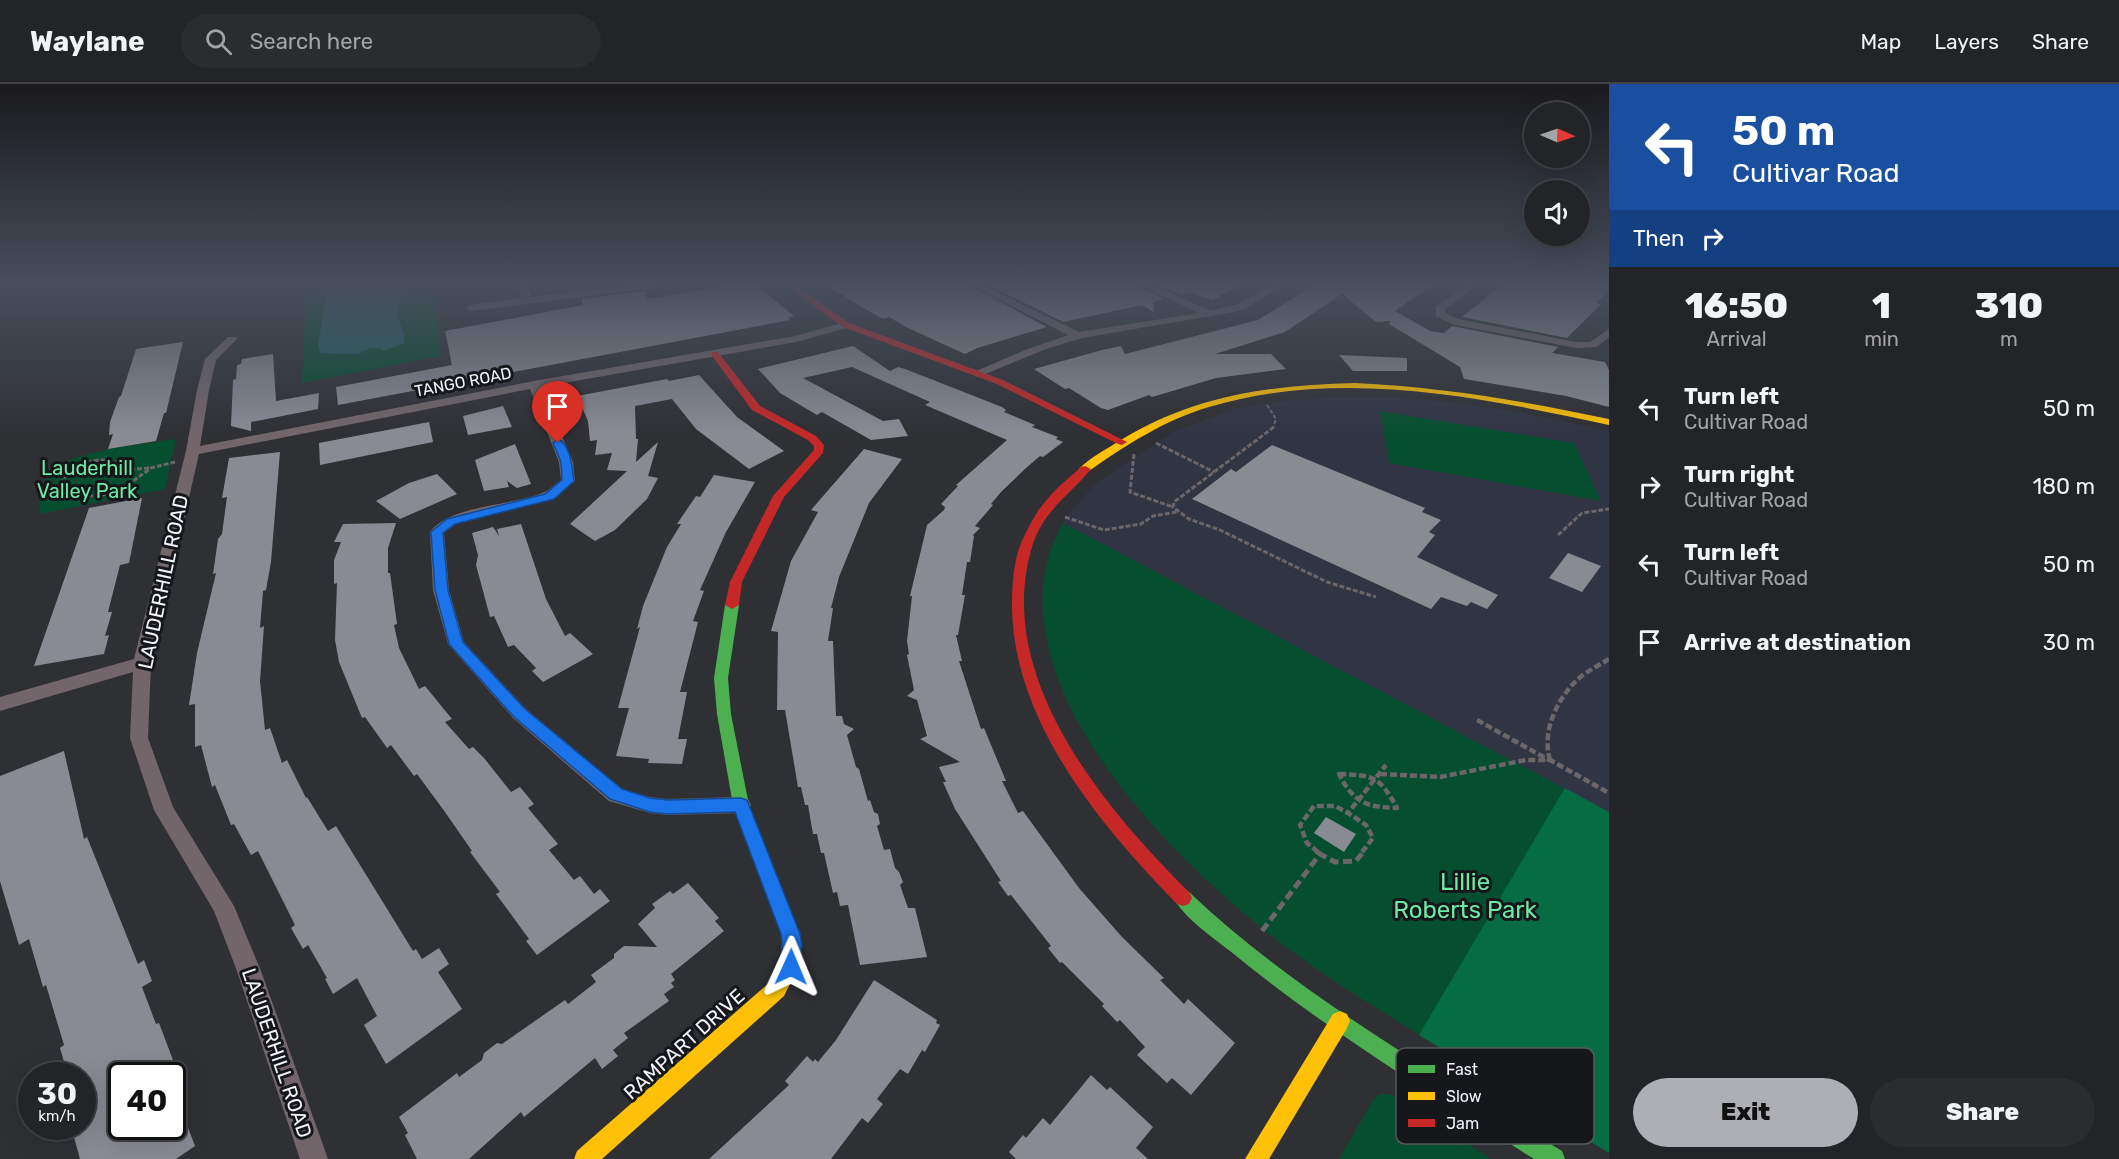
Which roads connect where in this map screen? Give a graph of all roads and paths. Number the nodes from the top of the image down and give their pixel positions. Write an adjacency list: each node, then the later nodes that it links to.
1 (813, 334): 9 (street, TANGO ROAD)
2 (871, 334): 10 (street)
3 (1074, 334): 7 (street)
4 (1087, 334): 7 (street)
5 (1517, 334): 6 (street)
6 (1607, 334)
7 (1078, 336): 10 (street)
8 (232, 339): 17 (street, LAUDERHILL ROAD)
9 (714, 354): 11 (street, TANGO ROAD); 36 (street, RAMPART DRIVE)
10 (978, 374): 14 (street)
11 (534, 385): 17 (street, TANGO ROAD); 36 (street)
12 (1268, 402): 19 (path)
13 (1609, 422): 14 (street)
14 (1122, 442): 40 (street)
15 (1152, 442): 19 (path)
16 (1134, 453): 20 (path)
17 (191, 455): 18 (path); 27 (street, LAUDERHILL ROAD)
18 (149, 468): 18 (path)
19 (1214, 472): 20 (path)
20 (1173, 507): 22 (path)
21 (1609, 509): 24 (path)
22 (1177, 512): 23 (path); 25 (path)
23 (1065, 517)
24 (1558, 535)
25 (1376, 597)
26 (1609, 658): 30 (path)
27 (142, 663): 28 (street); 43 (street, LAUDERHILL ROAD)
28 (0, 704)
29 (1477, 720): 30 (path)
30 (1550, 760): 32 (path); 34 (path)
31 (1386, 765): 32 (path)
32 (1379, 774): 33 (path)
33 (1374, 780): 35 (path); 35 (path); 35 (path)
34 (1609, 793)
35 (1359, 800): 37 (path)
36 (741, 805): 44 (street, RAMPART DRIVE)
37 (1348, 813): 38 (path); 38 (path)
38 (1320, 854): 39 (path)
39 (1262, 932)
40 (1340, 1021): 41 (street); 45 (street)
41 (1396, 1057)
42 (1531, 1144): 46 (street)
43 (314, 1159)
44 (585, 1159)
45 (1256, 1159)
46 (1554, 1159)

